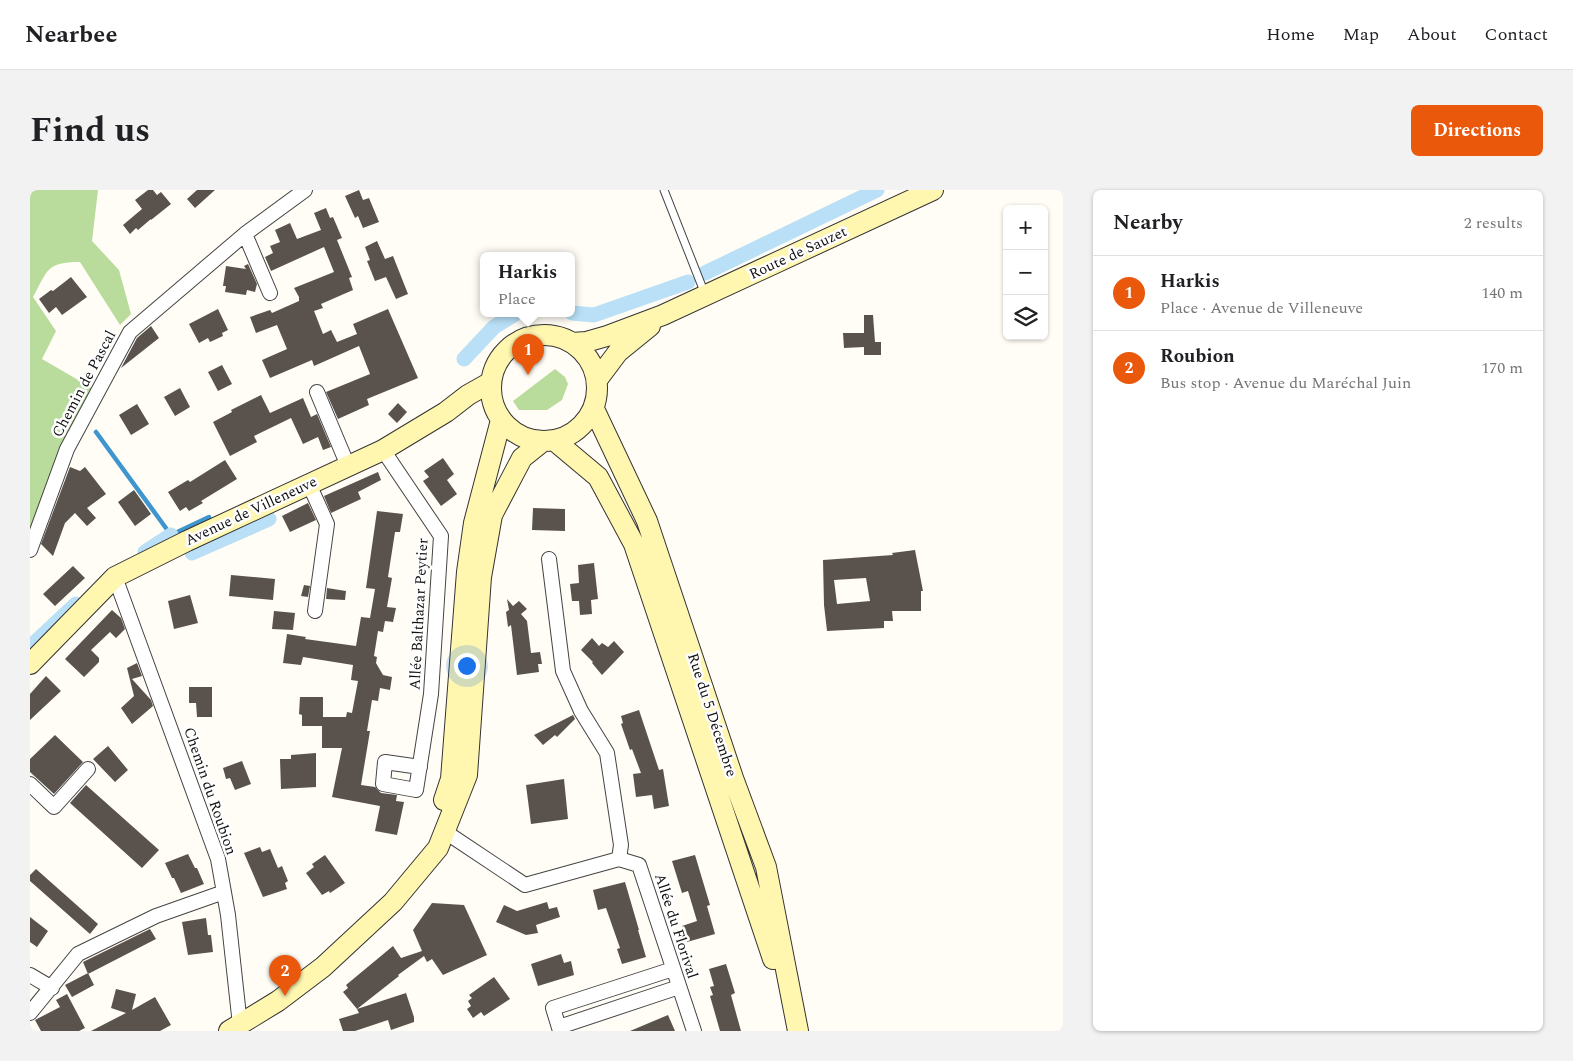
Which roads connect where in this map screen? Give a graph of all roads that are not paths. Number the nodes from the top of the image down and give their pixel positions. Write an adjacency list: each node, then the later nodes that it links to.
1 (305, 190): 4 (street, Chemin de Pascal)
2 (664, 190): 6 (lane)
3 (932, 190): 6 (main road, Route de Sauzet)
4 (245, 234): 5 (street); 18 (street, Chemin de Pascal)
5 (270, 293)
6 (706, 295): 7 (main road, Route de Sauzet)
7 (663, 315): 8 (main road, Route de Sauzet); 9 (main road, Route de Sauzet)
8 (572, 343): 9 (main road); 10 (main road)
9 (597, 380): 12 (main road)
10 (491, 382): 13 (main road); 15 (main road, Avenue de Villeneuve)
11 (316, 392): 16 (street)
12 (594, 409): 14 (main road); 38 (main road, Rue du 5 Décembre)
13 (501, 420): 14 (main road); 29 (main road)
14 (549, 441): 26 (main road); 38 (main road, Rue du 5 Décembre)
15 (382, 450): 16 (main road, Avenue de Villeneuve); 23 (street, Allée Balthazar Peytier)
16 (348, 466): 17 (main road, Avenue de Villeneuve)
17 (309, 484): 20 (main road, Avenue de Villeneuve); 21 (street)
18 (30, 550)
19 (549, 559): 27 (street)
20 (115, 577): 22 (main road, Avenue de Villeneuve); 28 (street, Chemin du Roubion)
21 (315, 611)
22 (30, 664)
23 (420, 767)
24 (88, 769): 25 (street)
25 (30, 784)
26 (444, 831): 27 (street); 29 (main road)
27 (619, 859): 30 (street, Allée du Florival)
28 (224, 892): 33 (street); 35 (street, Chemin du Roubion)
29 (393, 902): 35 (main road)
30 (673, 969): 32 (street, Allée du Florival); 36 (street)
31 (30, 975): 33 (street)
32 (679, 987): 36 (street); 37 (street, Allée du Florival)
33 (52, 988): 34 (street)
34 (30, 1013)
35 (235, 1028)
36 (559, 1029)
37 (694, 1031)
38 (798, 1031)

